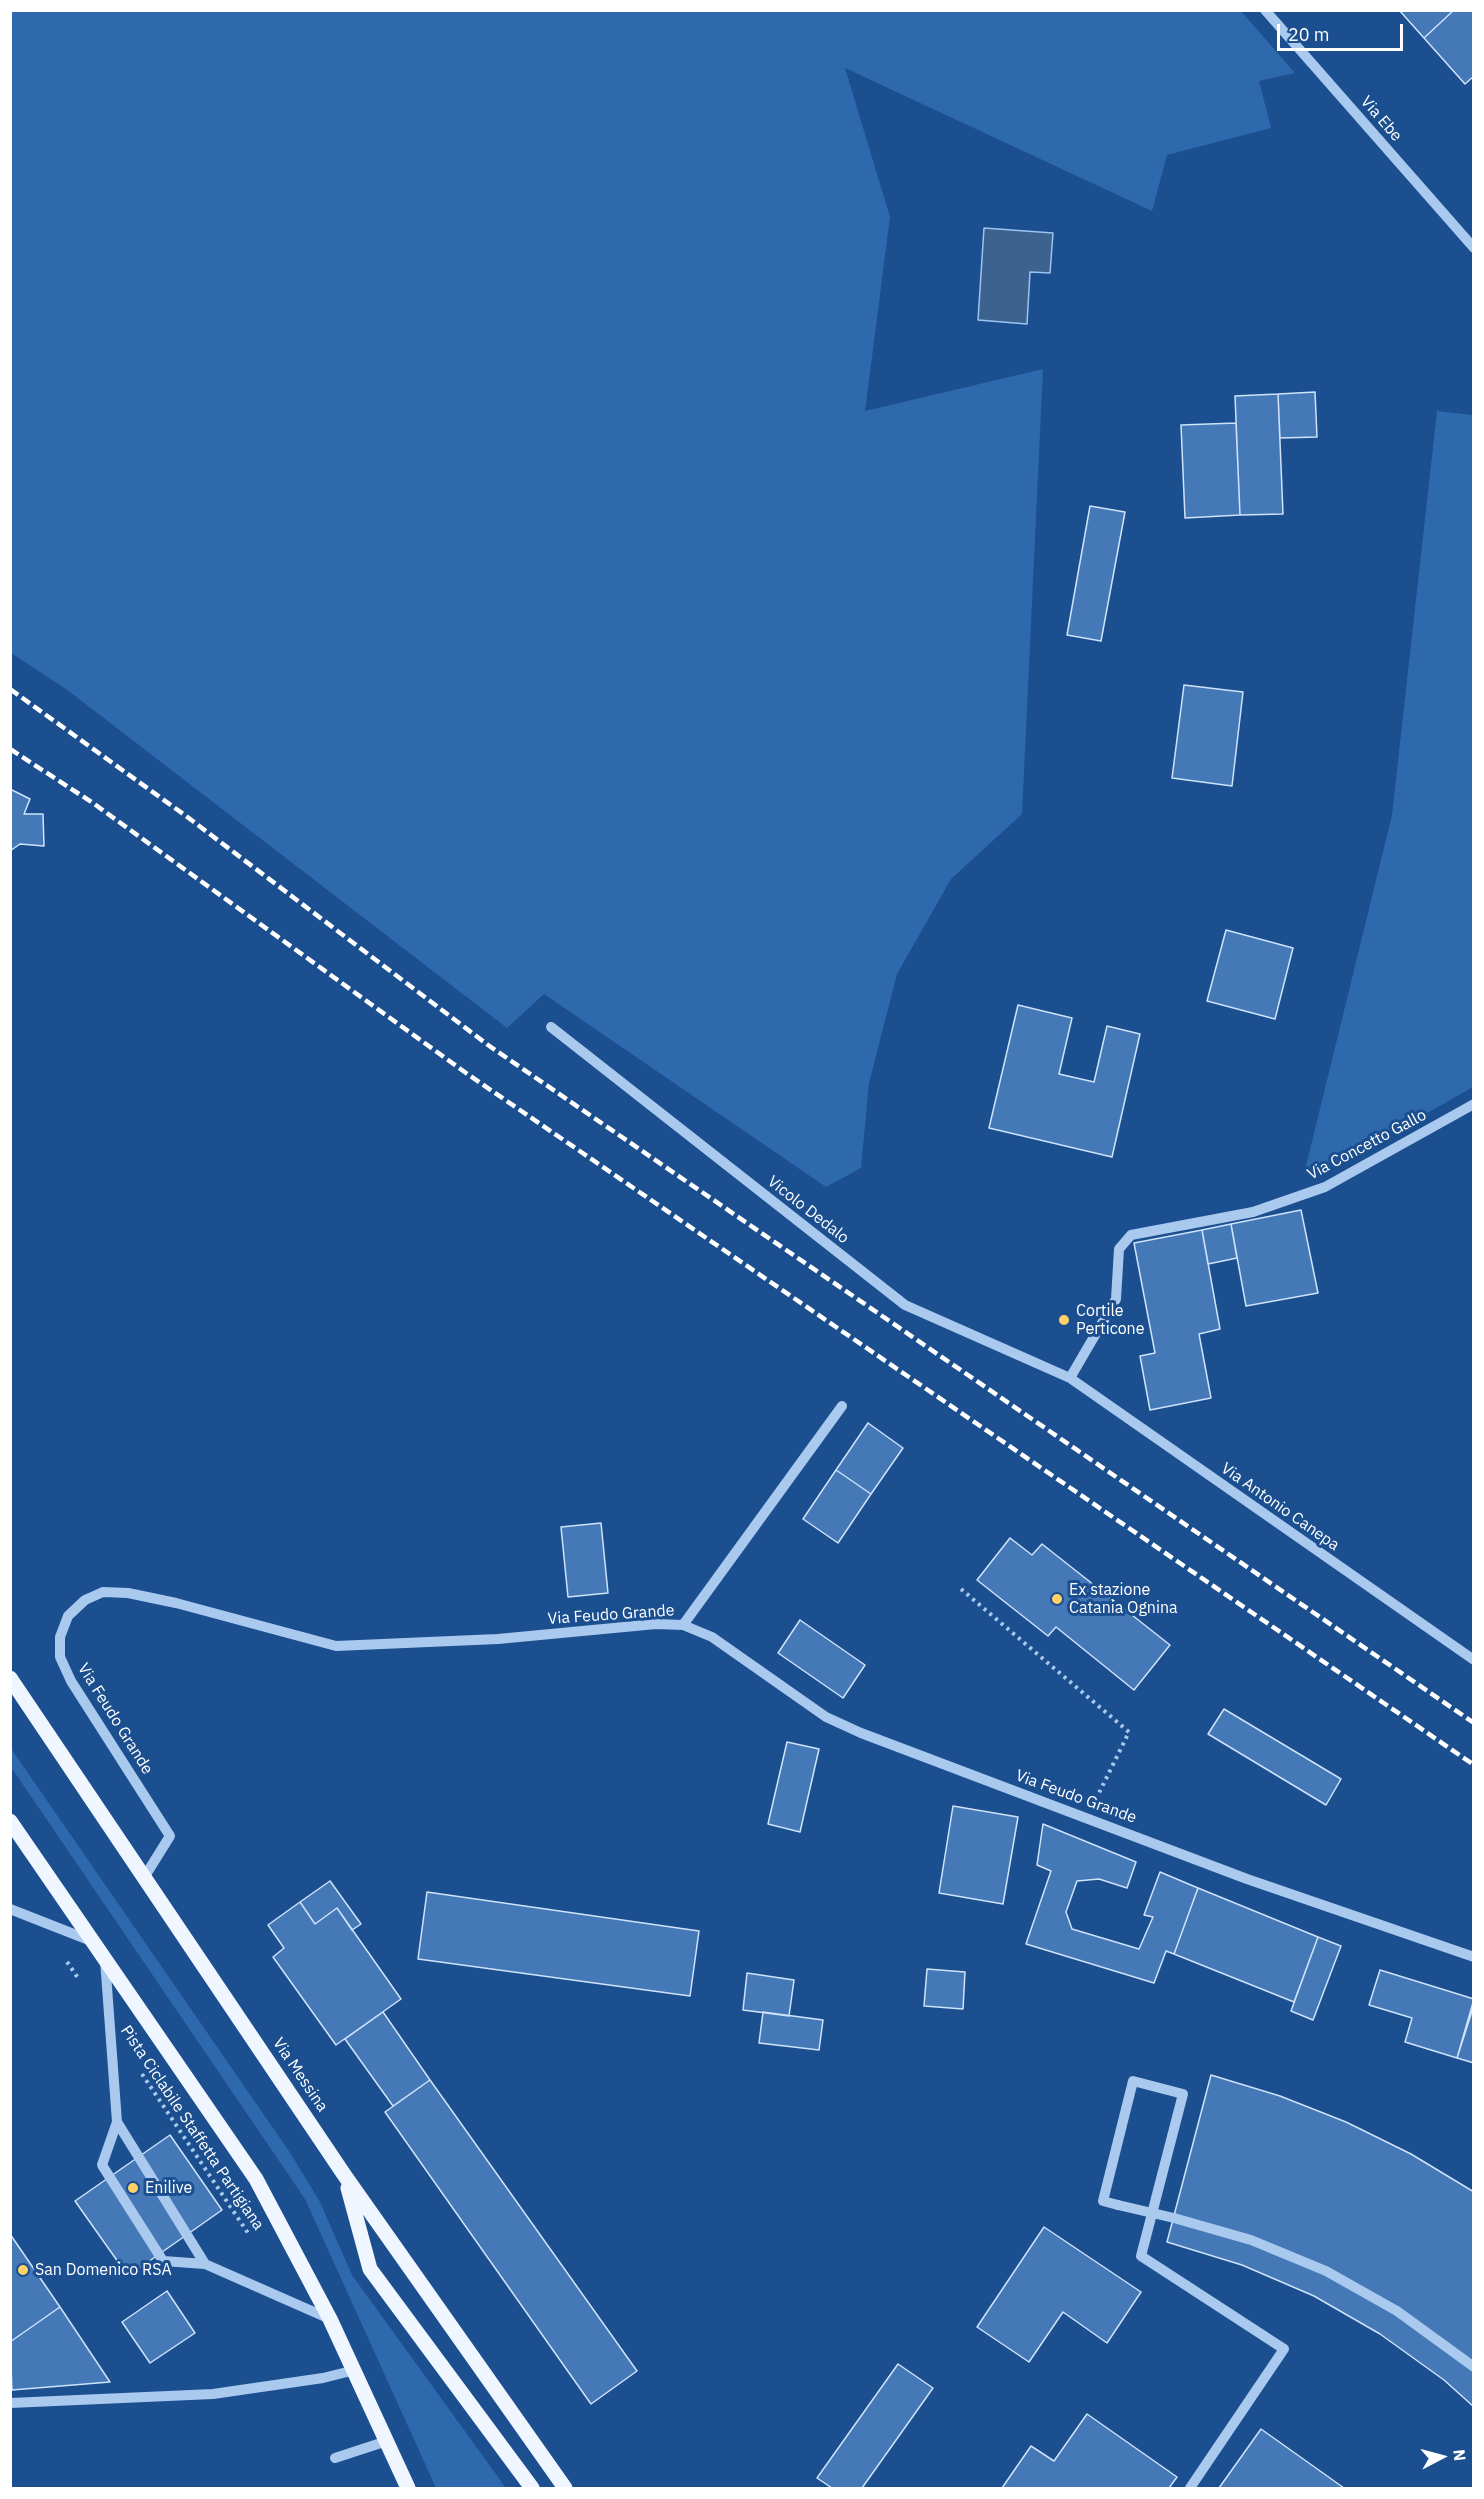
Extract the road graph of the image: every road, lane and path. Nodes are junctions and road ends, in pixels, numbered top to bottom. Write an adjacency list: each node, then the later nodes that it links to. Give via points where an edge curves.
1 (1265, 10): 2 (street, Via Ebe)
2 (1473, 248)
3 (551, 1028): 5 (street, Vicolo Dedalo, via 905,1305)
4 (1473, 1104): 5 (street, Via Concetto Gallo, via 1325,1187 1253,1212 1131,1235 1119,1249 1116,1299)
5 (1070, 1378): 9 (street, Via Antonio Canepa)
6 (842, 1406): 8 (street)
7 (961, 1589): 11 (path, via 1129,1732)
8 (683, 1625): 11 (street, Via Feudo Grande, via 712,1637 826,1717); 13 (street, Via Feudo Grande, via 336,1646 128,1593 103,1592 85,1600 68,1616 60,1637 60,1657 71,1681 170,1836)
9 (1473, 1660)
10 (10, 1678): 13 (main road, Via Messina)
11 (1088, 1817): 18 (street, Via Feudo Grande, via 1247,1879)
12 (10, 1821): 16 (main road)
13 (145, 1876): 22 (main road, Via Messina)
14 (10, 1908): 15 (street)
15 (39, 1920): 16 (street); 19 (path, Pista Ciclabile Staffetta Partigiana)
16 (95, 1943): 17 (main road)
17 (105, 1957): 19 (street); 25 (main road, via 256,2179)
18 (1473, 1957)
19 (109, 2024): 21 (street)
20 (141, 2072): 23 (path, Pista Ciclabile Staffetta Partigiana)
21 (117, 2122): 24 (street); 24 (street, via 102,2165 163,2261)
22 (345, 2176): 32 (main road, via 370,2269); 33 (main road, Via Messina)
23 (251, 2238)
24 (205, 2264): 25 (street)
25 (330, 2319): 27 (main road)
26 (1473, 2367): 34 (street, bridge, via 1397,2310 1326,2271 1251,2240 1174,2218 1118,2205 1103,2201 1133,2081 1183,2094 1141,2256 1284,2349)
27 (355, 2370): 28 (street, via 213,2394); 29 (main road)
28 (10, 2403)
29 (387, 2441): 30 (street); 31 (main road)
30 (335, 2458)
31 (408, 2488)
32 (532, 2488)
33 (565, 2488)
34 (1190, 2488)

